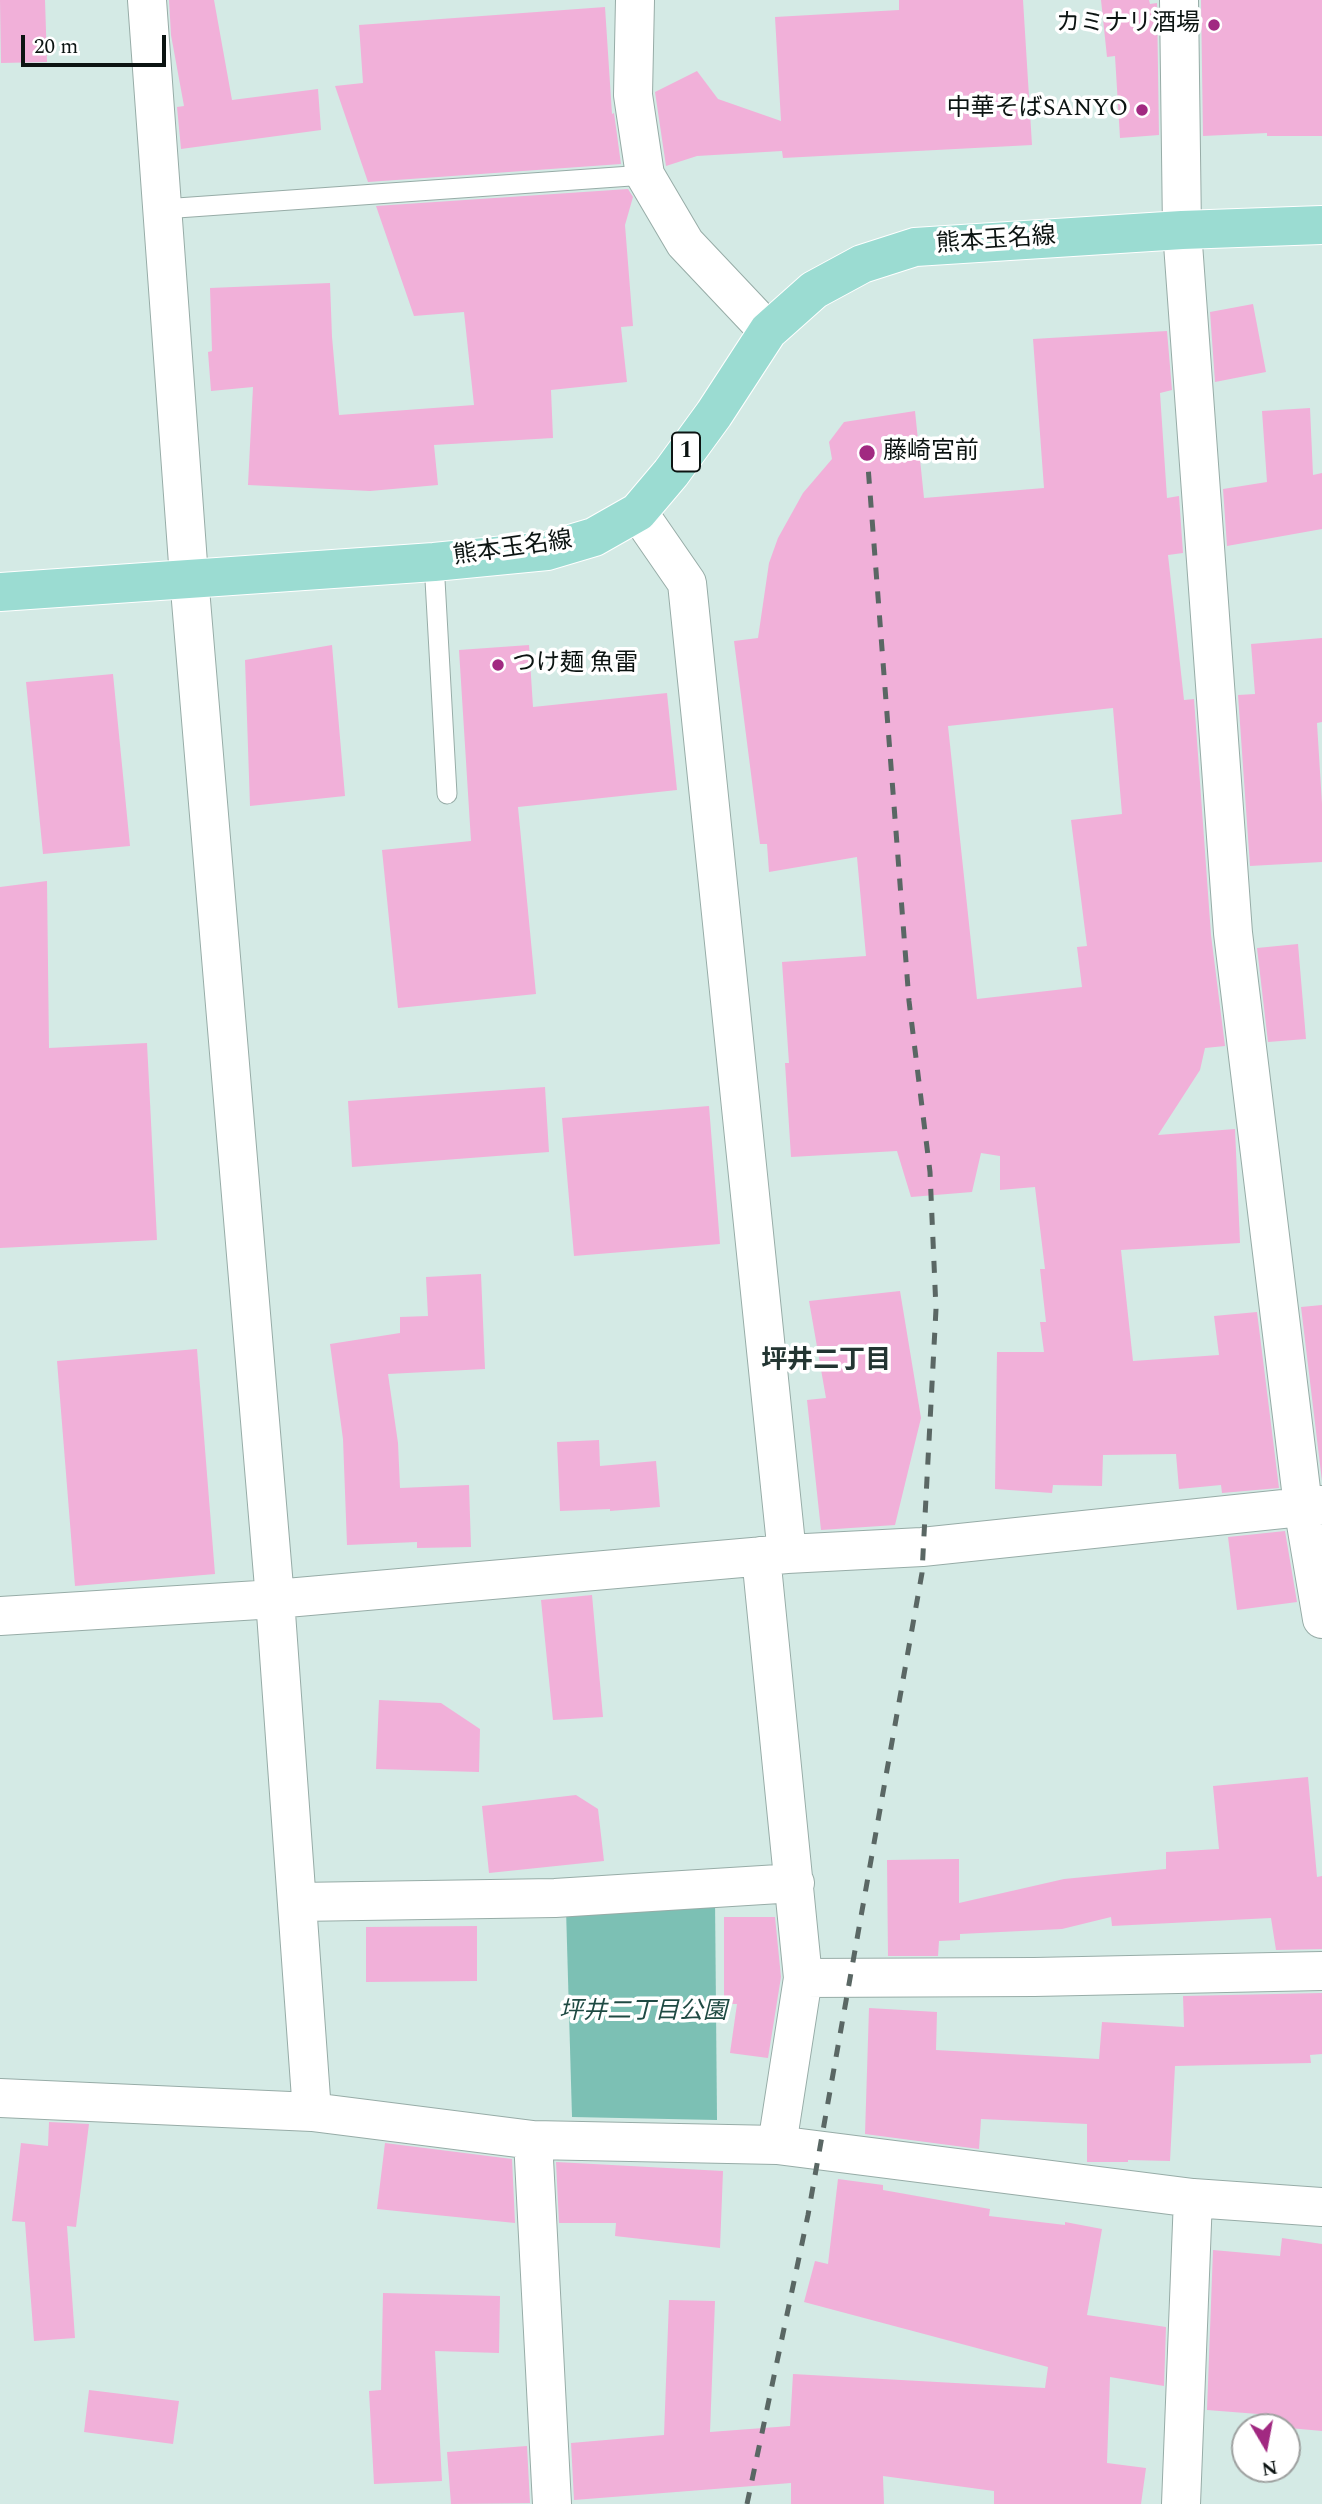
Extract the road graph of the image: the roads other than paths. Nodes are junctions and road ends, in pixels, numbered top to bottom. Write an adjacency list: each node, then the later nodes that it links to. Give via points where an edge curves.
1 (147, 0): 5 (street)
2 (635, 0): 4 (street, via 633,95)
3 (1179, 0): 7 (street)
4 (645, 175): 5 (lane); 8 (street, via 685,243)
5 (163, 209): 11 (street)
6 (1322, 225): 7 (main road, 熊本玉名線 / 1)
7 (1182, 230): 8 (main road, 熊本玉名線 / 1, via 915,247 862,264 814,290); 14 (street, via 1233,933)
8 (768, 331): 9 (main road, 熊本玉名線 / 1, via 671,473)
9 (638, 512): 10 (main road, 熊本玉名線 / 1, via 594,537 547,551); 15 (street, via 687,583)
10 (434, 562): 11 (main road, 熊本玉名線 / 1); 13 (lane)
11 (189, 577): 12 (main road, 熊本玉名線 / 1); 16 (street)
12 (0, 592)
13 (447, 794)
14 (1313, 1506): 15 (street, via 922,1547); 18 (street)
15 (774, 1555): 16 (street); 19 (street)
16 (275, 1599): 17 (street); 20 (street)
17 (0, 1616)
18 (1322, 1619)
19 (795, 1883): 20 (street, via 555,1898); 22 (street)
20 (297, 1902): 24 (street)
21 (1322, 1971): 22 (street)
22 (803, 1978): 26 (street)
23 (0, 2098): 24 (street)
24 (312, 2112): 25 (street)
25 (533, 2140): 26 (street); 29 (street)
26 (777, 2145): 27 (street)
27 (1193, 2198): 28 (street); 30 (street)
28 (1322, 2207)
29 (552, 2504)
30 (1181, 2504)

